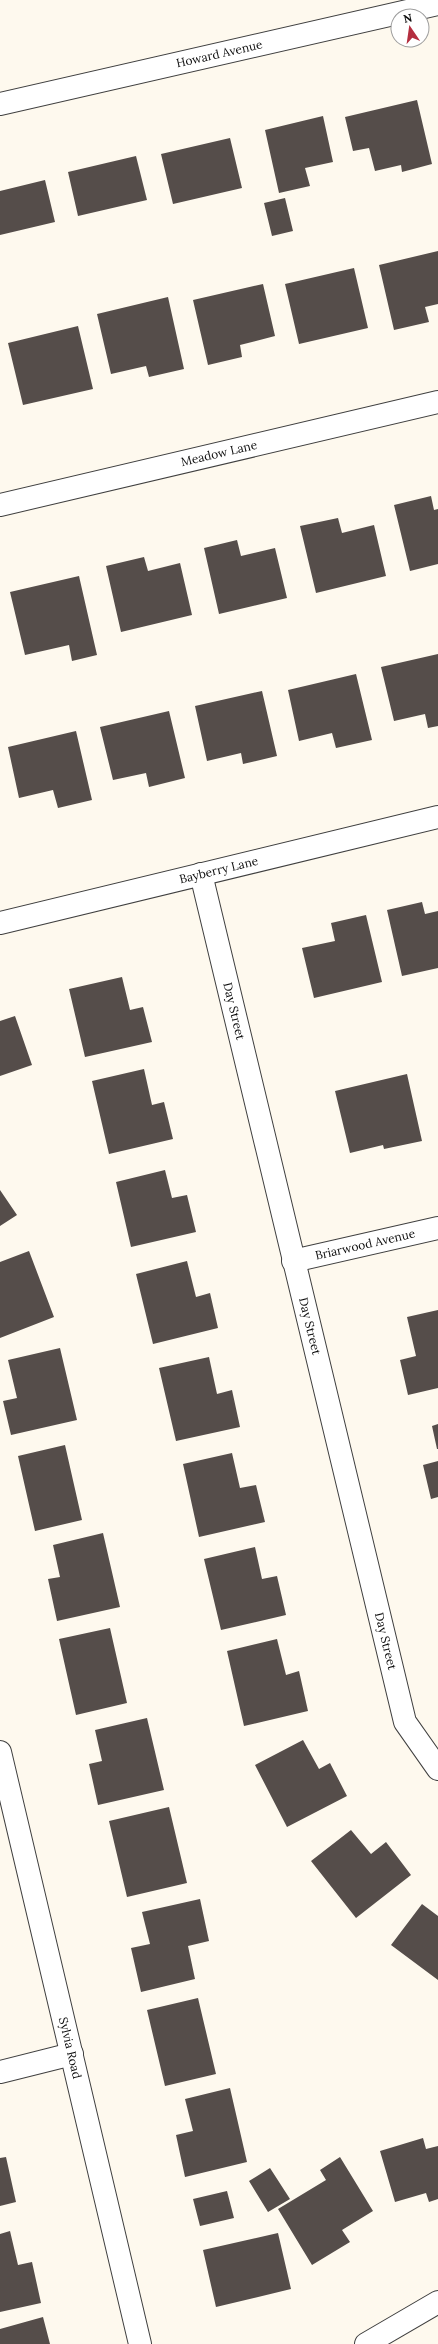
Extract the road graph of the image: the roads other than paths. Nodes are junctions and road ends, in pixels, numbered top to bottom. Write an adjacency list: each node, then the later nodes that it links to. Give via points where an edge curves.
1 (438, 4): 2 (street, Howard Avenue)
2 (0, 104)
3 (438, 402): 4 (street, Meadow Lane)
4 (0, 505)
5 (438, 818): 6 (street, Bayberry Lane)
6 (201, 874): 7 (street, Bayberry Lane); 9 (street, Day Street)
7 (0, 923)
8 (438, 1228): 9 (street, Briarwood Avenue)
9 (293, 1261): 11 (street, Day Street, via 404,1722)
10 (0, 1752): 12 (street, Sylvia Road)
11 (438, 1769)
12 (72, 2054): 13 (street); 15 (street, Sylvia Road)
13 (0, 2072)
14 (438, 2302): 16 (street)
15 (140, 2344)
16 (366, 2344)

